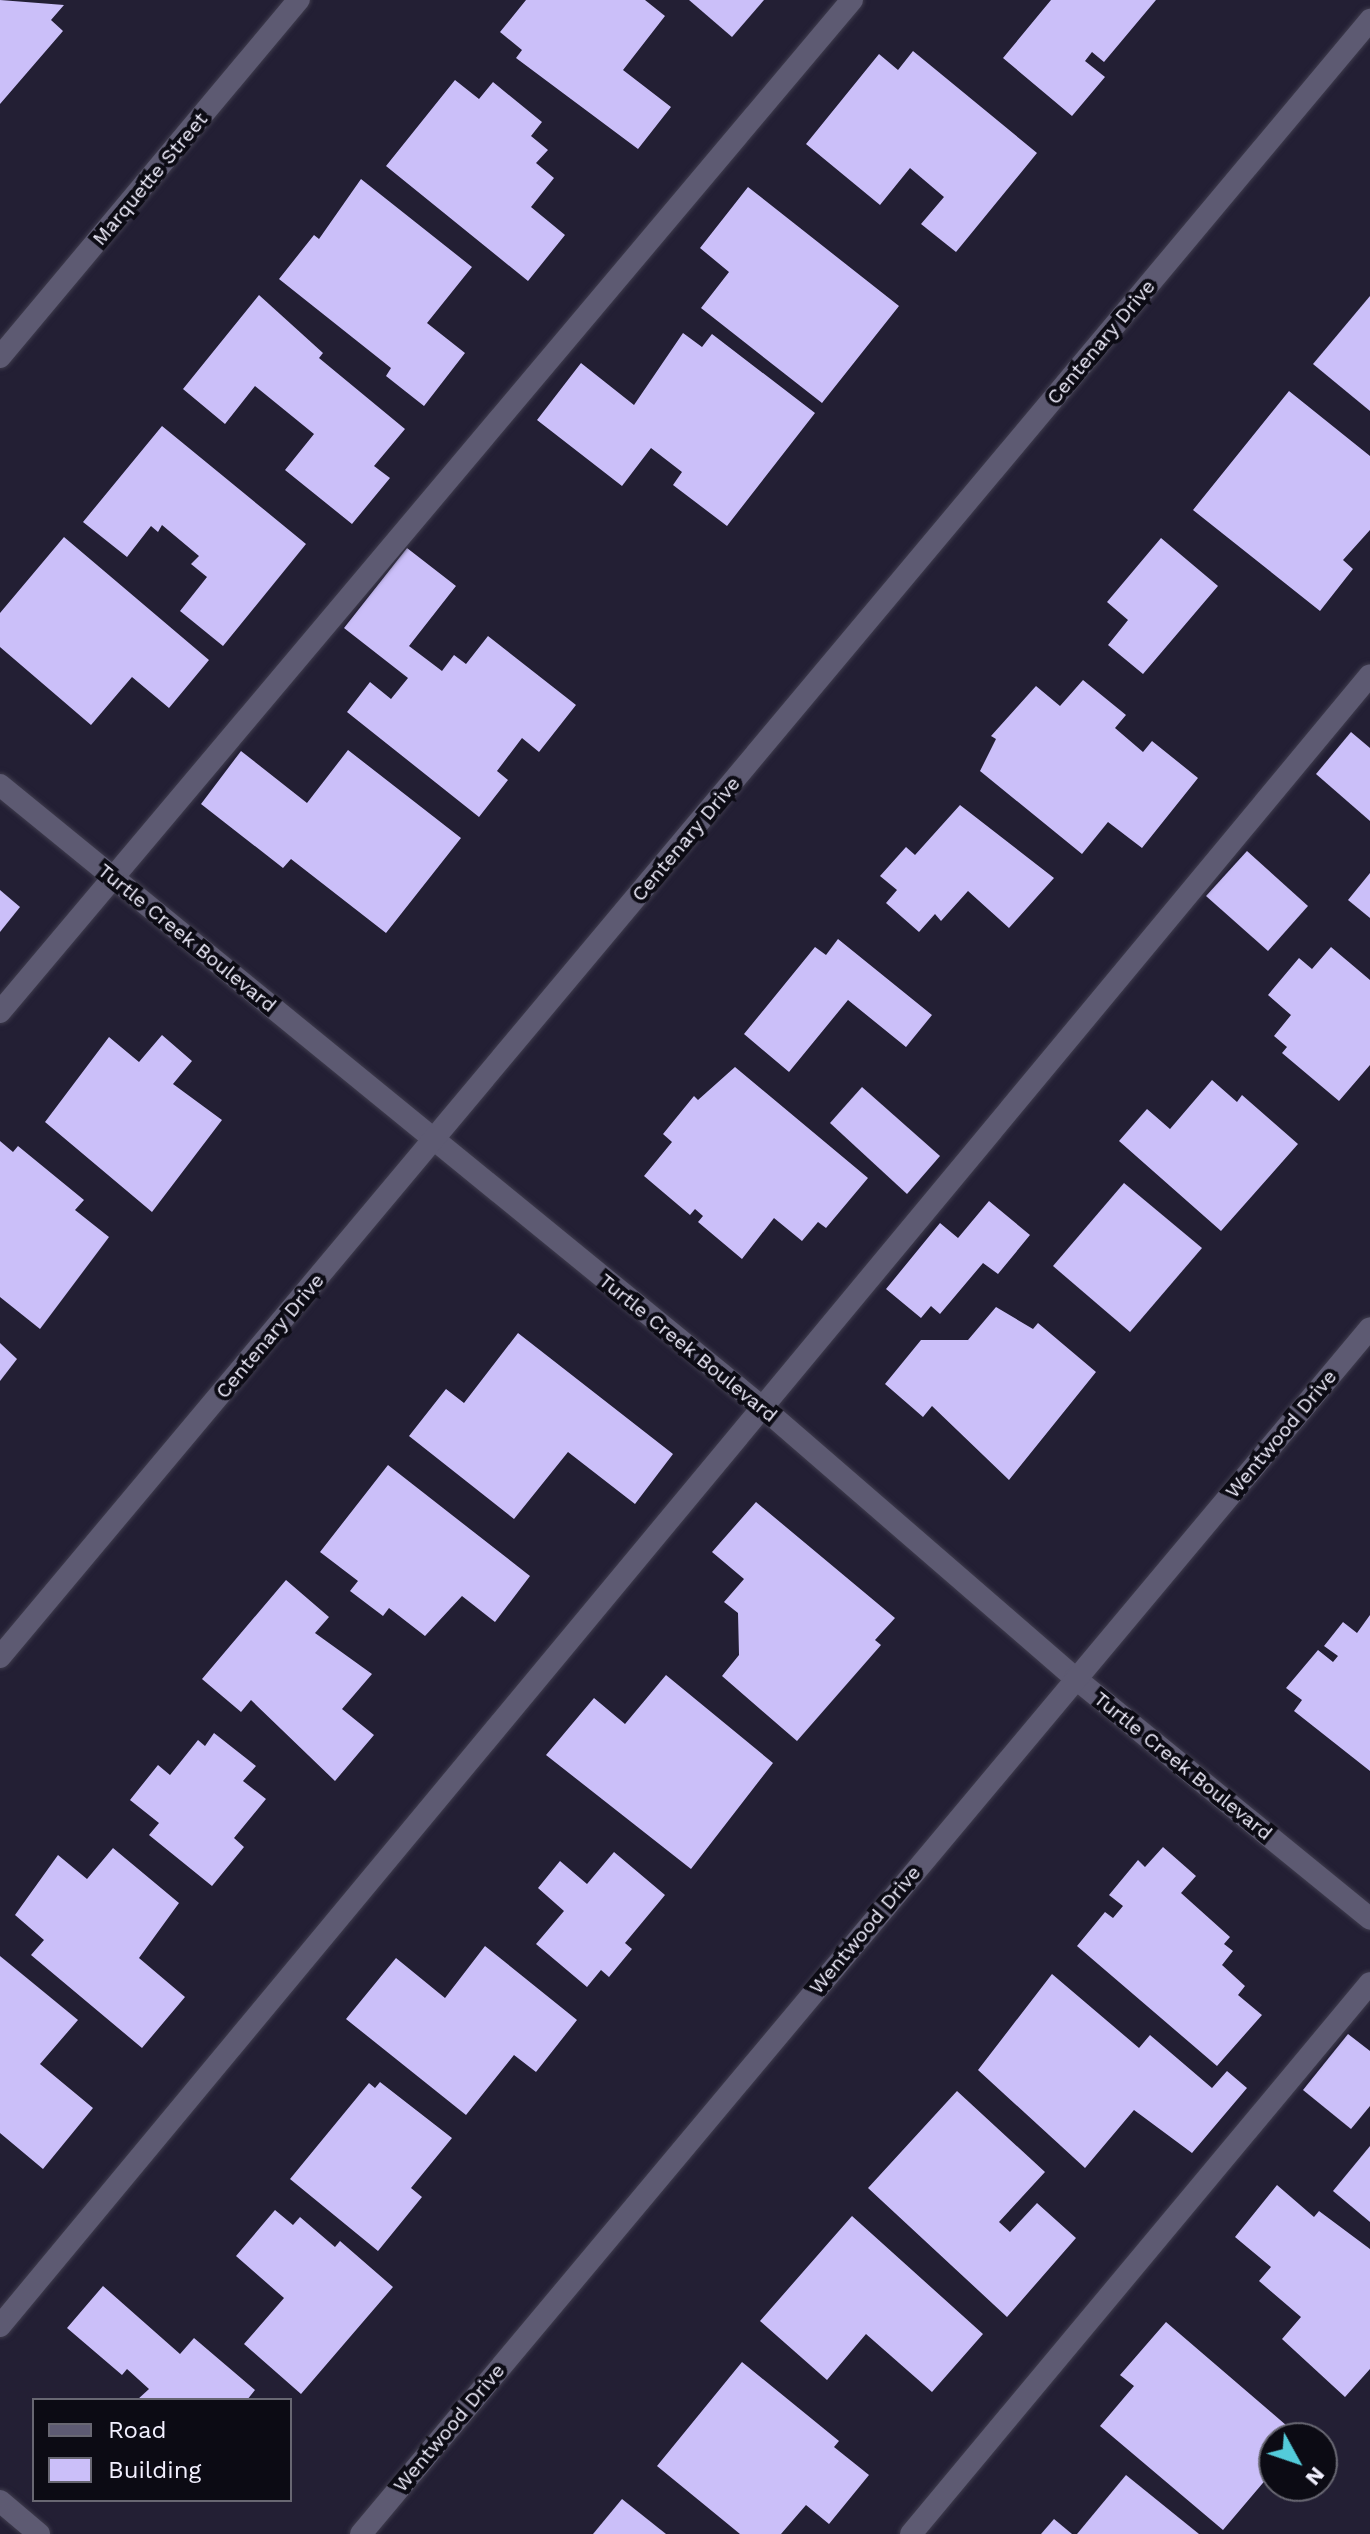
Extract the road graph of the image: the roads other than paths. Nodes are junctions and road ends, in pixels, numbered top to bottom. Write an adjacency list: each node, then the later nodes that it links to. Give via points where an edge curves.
1 (299, 0): 4 (street, Marquette Street)
2 (852, 0): 7 (street)
3 (1370, 20): 9 (street, Centenary Drive)
4 (0, 357)
5 (1370, 675): 11 (street)
6 (0, 785): 7 (street, Turtle Creek Boulevard)
7 (112, 876): 8 (street); 9 (street, Turtle Creek Boulevard)
8 (0, 1012)
9 (433, 1141): 11 (street, Turtle Creek Boulevard); 12 (street, Centenary Drive)
10 (1370, 1328): 13 (street, Wentwood Drive)
11 (761, 1406): 13 (street, Turtle Creek Boulevard); 16 (street)
12 (0, 1657)
13 (1075, 1678): 14 (street, Turtle Creek Boulevard); 19 (street, Wentwood Drive)
14 (1370, 1919)
15 (1370, 1983): 20 (street)
16 (0, 2326)
17 (0, 2501): 18 (street)
18 (39, 2534)
19 (361, 2534)
20 (911, 2534)

